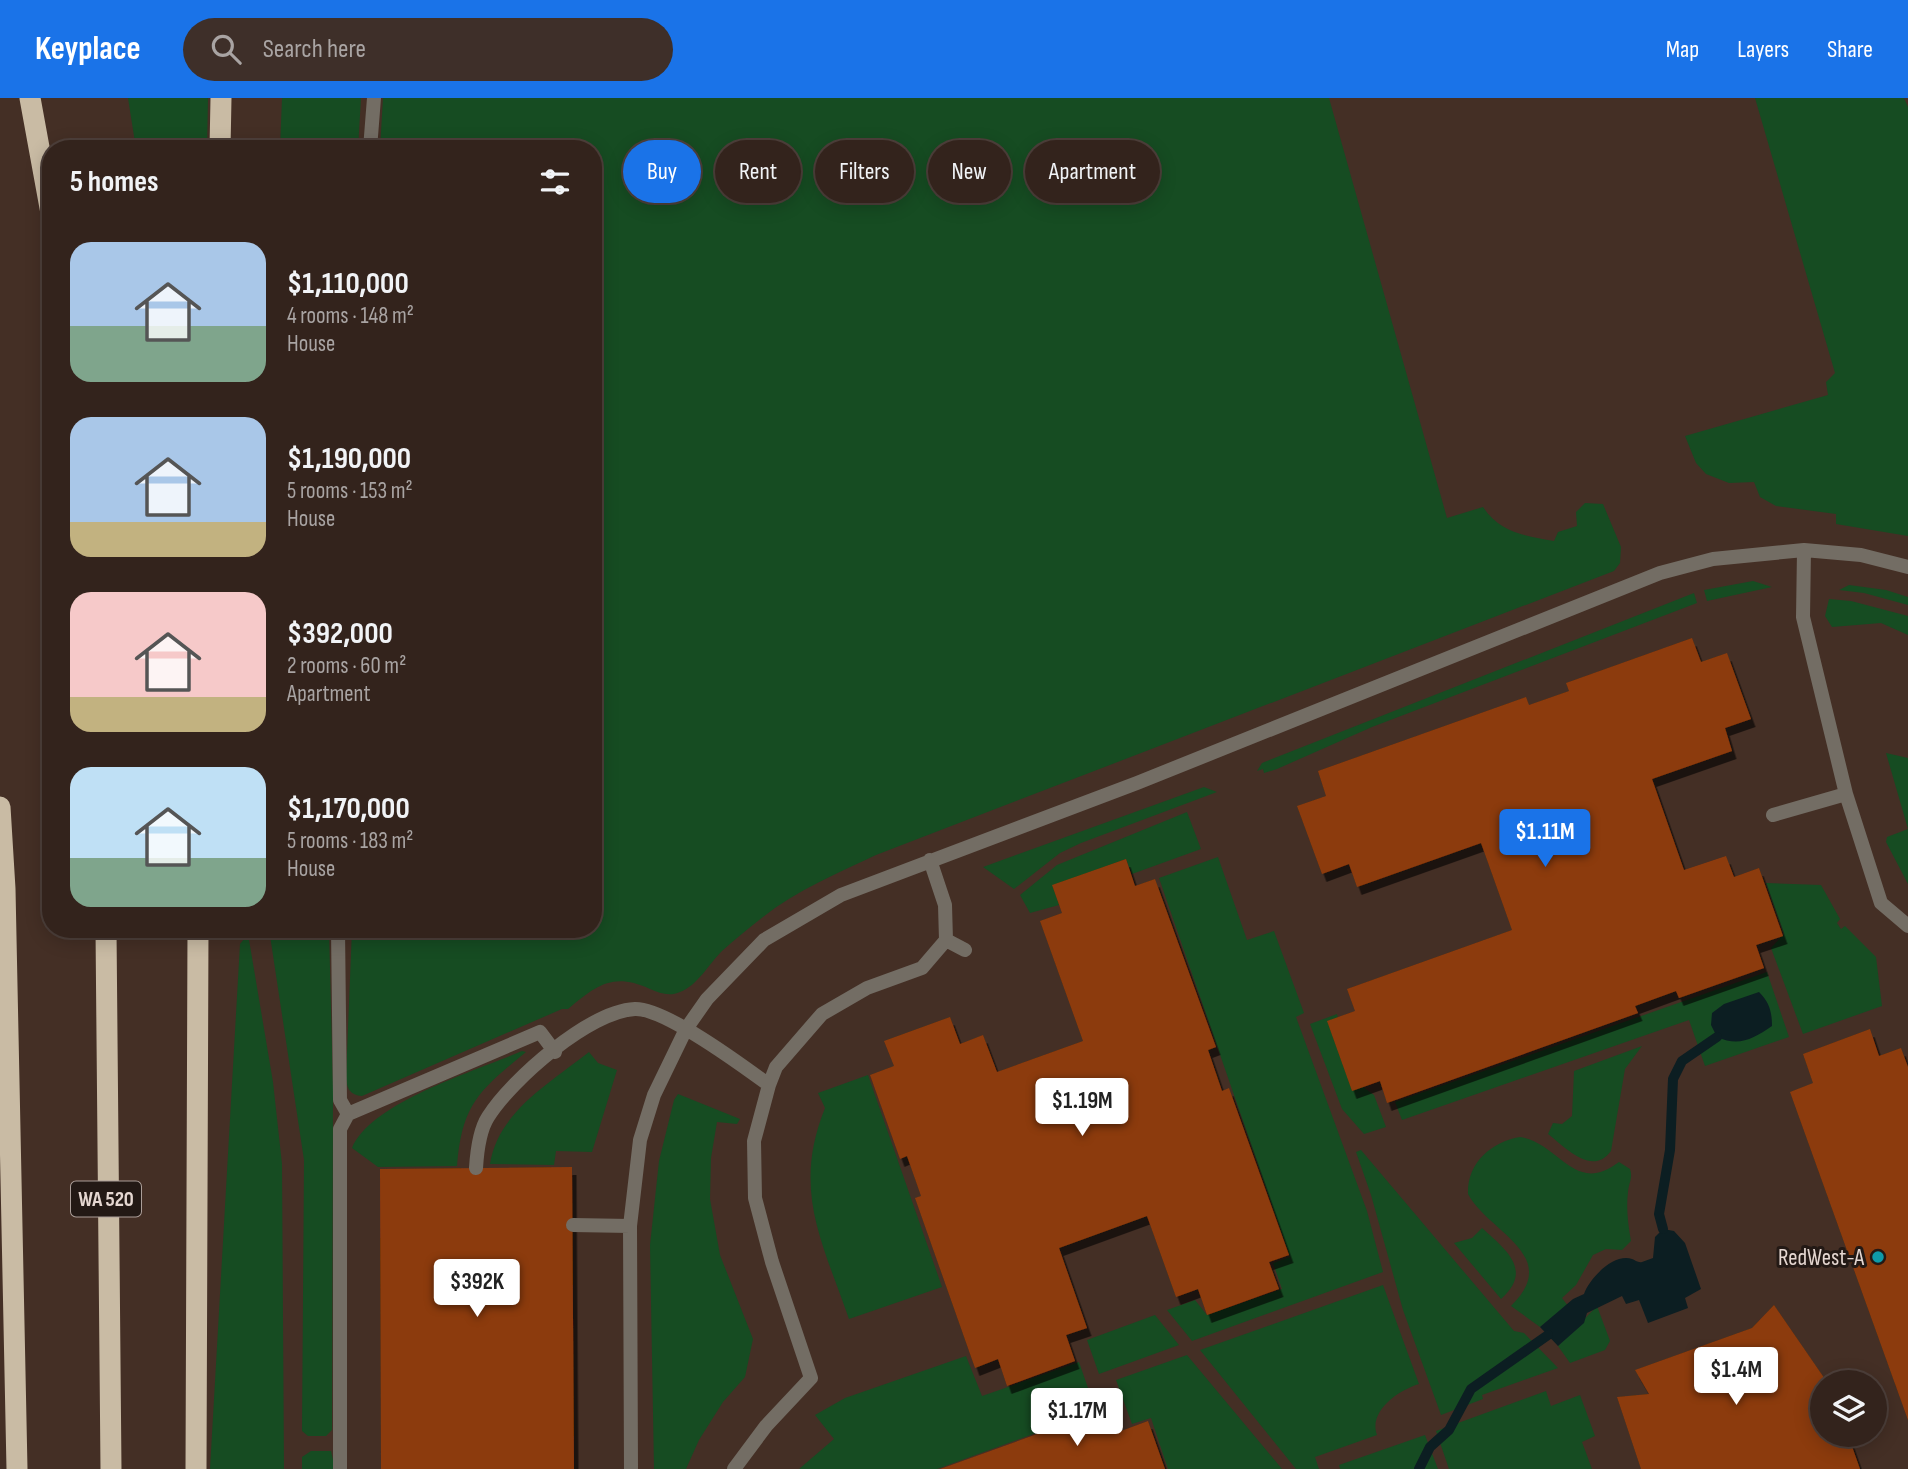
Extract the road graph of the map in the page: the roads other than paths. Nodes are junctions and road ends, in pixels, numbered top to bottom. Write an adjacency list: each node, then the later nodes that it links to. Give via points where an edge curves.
1 (30, 98): 6 (highway)
2 (221, 98): 4 (highway)
3 (374, 98): 5 (lane)
4 (220, 140)
5 (371, 140)
6 (42, 164)
7 (1804, 550): 8 (lane, via 1861,555); 9 (lane, via 1803,617); 12 (lane, via 1713,559 1660,573 1137,783)
8 (1908, 567)
9 (1846, 794): 11 (lane); 13 (lane, via 1881,903)
10 (0, 807): 26 (highway)
11 (1773, 814)
12 (930, 860): 17 (lane, via 945,905); 19 (lane, via 841,895 764,940 707,999)
13 (1908, 926)
14 (106, 938): 27 (highway, WA 520)
15 (198, 938): 28 (highway)
16 (338, 938): 22 (lane, via 340,1100)
17 (946, 940): 18 (lane); 21 (lane, via 922,968 867,988 822,1014 776,1067)
18 (965, 950)
19 (686, 1029): 20 (lane, via 638,1009 607,1015); 21 (lane); 25 (lane, via 654,1095 640,1140)
20 (555, 1052): 22 (lane, via 540,1032); 23 (lane, via 524,1076 487,1118)
21 (769, 1084): 31 (lane, via 754,1141 755,1198 811,1378)
22 (348, 1114): 29 (lane, via 340,1129)
23 (476, 1168)
24 (573, 1225): 25 (lane)
25 (630, 1226): 30 (lane)
26 (17, 1469)
27 (111, 1469)
28 (196, 1469)
29 (340, 1469)
30 (631, 1469)
31 (734, 1469)

